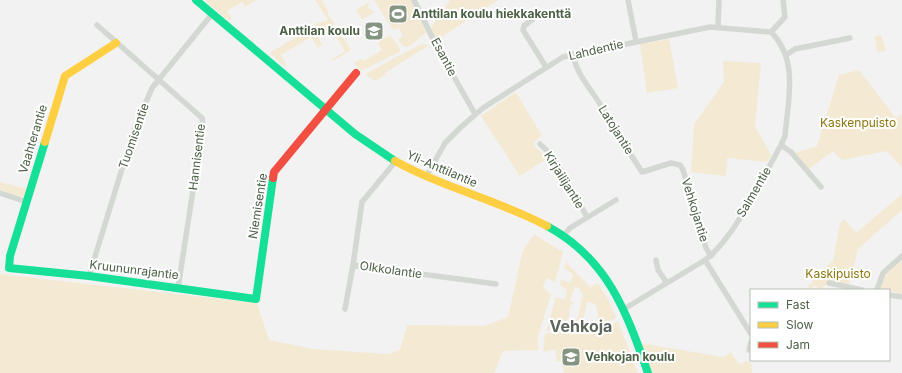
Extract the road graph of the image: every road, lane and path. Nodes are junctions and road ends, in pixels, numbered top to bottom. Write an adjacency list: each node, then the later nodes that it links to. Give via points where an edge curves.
1 (196, 0): 6 (street, Yli-Anttilantie)
2 (414, 0): 20 (street, Esantie)
3 (628, 0): 12 (street)
4 (719, 0): 9 (street)
5 (783, 0): 10 (street, via 785,18)
6 (212, 14): 18 (street, Tuomisentie); 19 (street, Yli-Anttilantie)
7 (535, 17): 16 (street, via 523,30)
8 (97, 25): 13 (street, Hannisentie)
9 (718, 27): 10 (street, Lahdentie); 12 (street, Lahdentie)
10 (768, 31): 15 (street, Salmentie)
11 (850, 38): 15 (street, via 795,49)
12 (636, 41): 14 (street, Lahdentie)
13 (116, 43): 18 (street, Hannisentie); 29 (street, Vaahterantie, via 65,76)
14 (573, 54): 16 (street, Lahdentie); 24 (street, Latojantie, via 580,75 642,172 671,163)
15 (786, 55): 22 (street, Salmentie, via 790,66 790,78 785,136)
16 (546, 67): 20 (street, Lahdentie)
17 (356, 73): 19 (street, Niemisentie)
18 (157, 79): 38 (street, Tuomisentie, via 134,130); 42 (street, Hannisentie, via 199,114 203,125)
19 (326, 108): 23 (street, Yli-Anttilantie); 47 (street, Niemisentie, via 274,172)
20 (475, 114): 25 (street, Lahdentie, via 445,143)
21 (540, 144): 30 (street, Kirjailijantie, via 556,164)
22 (781, 145): 26 (street); 32 (street, Salmentie, via 749,203)
23 (395, 162): 25 (street, Yli-Anttilantie); 36 (street, Olkkolantie, via 362,202)
24 (680, 165): 32 (street, Vehkojantie, via 706,248)
25 (426, 177): 31 (street, Yli-Anttilantie, via 532,218)
26 (821, 187)
27 (0, 193): 29 (street)
28 (616, 200): 30 (street)
29 (27, 202): 37 (street, Vaahterantie)
30 (587, 217): 31 (street)
31 (564, 235): 49 (street, Yli-Anttilantie, via 599,267)
32 (711, 256): 35 (street, Salmentie)
33 (902, 256): 44 (street, via 883,273)
34 (656, 260): 39 (street, via 658,270)
35 (705, 260): 39 (street, Salmentie); 50 (street, Vehkojantie)
36 (353, 265): 41 (street, Olkkolantie); 48 (street)
37 (8, 268): 38 (street, Kruununrajantie)
38 (89, 276): 42 (street, Kruununrajantie)
39 (667, 283): 49 (street, Salmentie)
40 (829, 283): 43 (street)
41 (496, 284)
42 (178, 288): 47 (street, Kruununrajantie)
43 (857, 289)
44 (878, 289)
45 (890, 295): 46 (street)
46 (902, 297)
47 (256, 299)
48 (345, 309)
49 (624, 309): 53 (street, Yli-Anttilantie)
50 (750, 332)
51 (750, 346): 52 (street)
52 (749, 350)
53 (648, 373)

